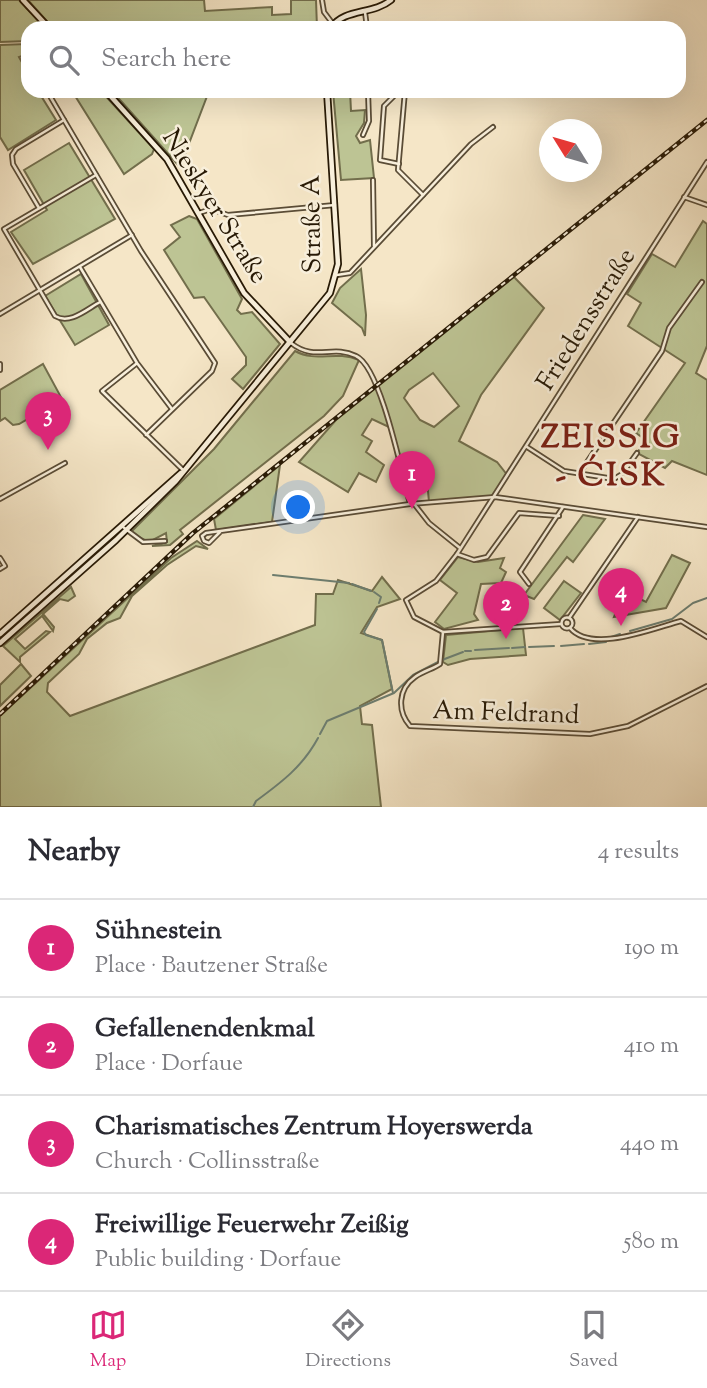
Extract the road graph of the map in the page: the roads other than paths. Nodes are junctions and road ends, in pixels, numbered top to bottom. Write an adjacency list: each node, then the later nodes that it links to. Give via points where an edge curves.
1 (23, 0): 5 (main road)
2 (322, 0): 6 (street)
3 (391, 0): 4 (main road)
4 (365, 12): 7 (main road); 8 (street)
5 (42, 21)
6 (329, 21)
7 (339, 21)
8 (366, 21)
9 (51, 98): 15 (street)
10 (112, 98): 27 (main road, Nieskyer Straße, via 167,159)
11 (327, 98): 24 (main road, Straße A)
12 (368, 98): 17 (street, via 369,121)
13 (392, 98): 19 (street, via 384,106 380,160)
14 (404, 98): 19 (street)
15 (64, 120): 20 (street); 26 (street, via 12,155)
16 (493, 127): 22 (street)
17 (363, 135)
18 (707, 162): 23 (street, Friedensstraße)
19 (398, 164): 22 (street, via 400,173)
20 (96, 176): 26 (street); 28 (street)
21 (373, 180): 29 (street)
22 (423, 195): 29 (street)
23 (684, 197): 25 (street); 42 (street, Friedensstraße)
24 (335, 205): 27 (street, via 228,215 212,209); 31 (main road, Straße A)
25 (707, 205)
26 (39, 208): 33 (street, via 5,229)
27 (199, 213): 36 (main road, Nieskyer Straße, via 244,293)
28 (132, 235): 30 (street); 40 (street, via 215,363)
29 (374, 246): 31 (street, via 350,273)
30 (80, 267): 33 (street); 34 (street)
31 (337, 275): 36 (main road, Straße A, via 330,293)
32 (702, 282): 46 (street, via 669,328 662,351)
33 (40, 291): 34 (street, via 61,320); 35 (street)
34 (100, 302): 37 (street)
35 (0, 314)
36 (290, 342): 45 (main road, Straße A); 50 (street, via 309,353 355,354 368,365 376,379)
37 (137, 363): 40 (street); 41 (street, via 102,391)
38 (0, 364): 39 (street)
39 (0, 370)
40 (172, 410): 41 (street)
41 (146, 435): 45 (street)
42 (527, 447): 46 (street, via 559,469); 48 (street, Friedensstraße)
43 (637, 453): 46 (street, via 618,479)
44 (65, 463): 49 (street)
45 (183, 472): 56 (main road, Straße A)
46 (579, 474)
47 (0, 491): 49 (street)
48 (495, 497): 51 (street); 52 (street); 59 (street, Friedensstraße)
49 (2, 498)
50 (410, 504): 51 (street); 57 (street)
51 (415, 504): 59 (street, via 429,523)
52 (564, 506): 53 (street); 54 (street)
53 (559, 516): 60 (street, via 519,513 487,557 474,560); 63 (street, via 520,572)
54 (639, 517): 55 (street); 64 (street)
55 (707, 527)
56 (124, 529): 58 (street, via 143,542); 68 (main road); 70 (main road)
57 (220, 532): 57 (street, via 206,533 202,539 209,543)
58 (165, 541)
59 (460, 548): 60 (street, Friedensstraße)
60 (457, 554): 67 (street, Friedensstraße, via 436,581 406,600 411,614)
61 (0, 558): 62 (street, via 5,566)
62 (0, 569)
63 (529, 584)
64 (569, 618): 65 (street); 66 (street)
65 (561, 624): 66 (street); 67 (street)
66 (570, 628): 69 (street, via 584,638 610,640 681,621)
67 (443, 632): 71 (street, Am Feldrand, via 440,664 414,677 401,700 402,714 410,726 590,734 628,726)
68 (0, 634)
69 (707, 637)
70 (0, 643)
71 (707, 686)

